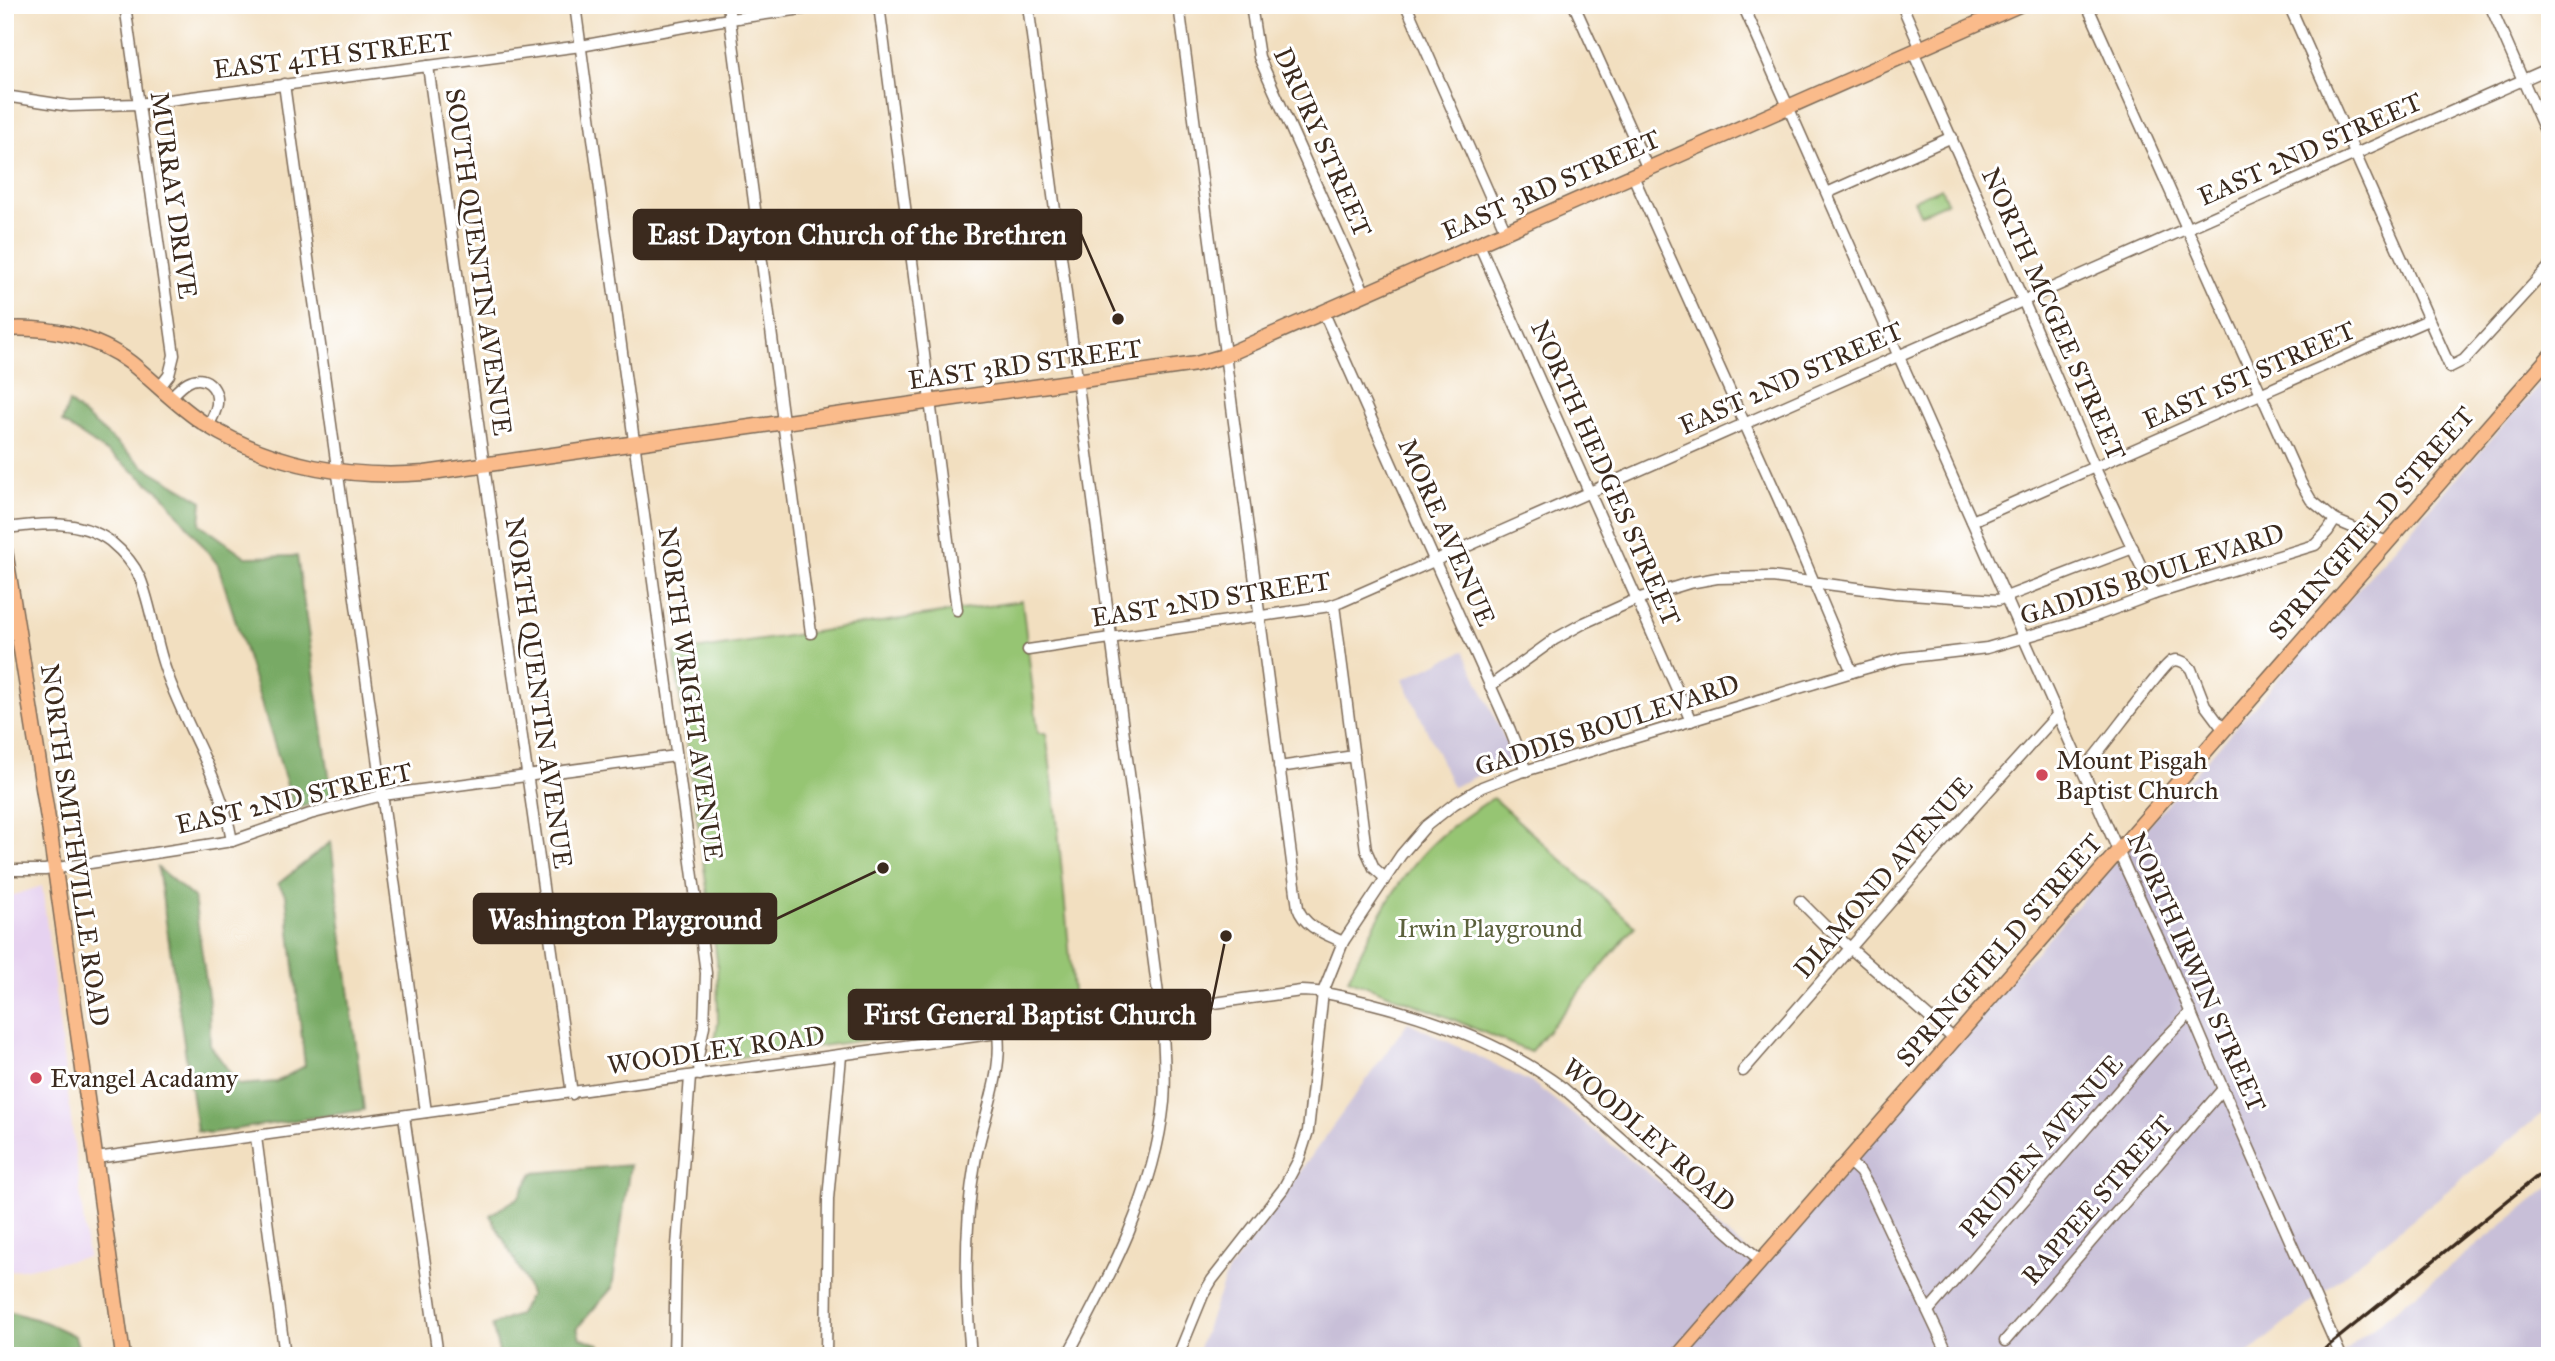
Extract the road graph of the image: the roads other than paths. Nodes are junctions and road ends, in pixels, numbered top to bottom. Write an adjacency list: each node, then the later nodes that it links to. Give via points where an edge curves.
1 (125, 5): 25 (street, MURRAY DRIVE)
2 (575, 5): 18 (street, NORTH WRIGHT AVENUE)
3 (728, 5): 17 (street)
4 (831, 5): 17 (street, EAST 4TH STREET)
5 (879, 5): 48 (street)
6 (1028, 5): 45 (street)
7 (1179, 5): 42 (street)
8 (1251, 5): 37 (street, DRURY STREET, via 1259,57)
9 (1406, 5): 34 (street)
10 (1574, 5): 30 (street)
11 (1743, 5): 26 (street, NORTH IRWIN STREET)
12 (1902, 5): 19 (street, NORTH MCGEE STREET)
13 (2019, 5): 19 (main road, EAST 3RD STREET)
14 (2087, 5): 33 (street)
15 (2289, 5): 29 (street)
16 (2490, 5): 22 (street)
17 (730, 19): 18 (street, EAST 4TH STREET); 49 (street)
18 (581, 46): 20 (street, EAST 4TH STREET); 52 (street, NORTH WRIGHT AVENUE)
19 (1917, 50): 26 (main road, EAST 3RD STREET); 27 (street, NORTH MCGEE STREET)
20 (428, 66): 23 (street, EAST 4TH STREET); 53 (street, SOUTH QUENTIN AVENUE)
21 (2550, 68): 22 (street, EAST 2ND STREET)
22 (2522, 80): 28 (street); 29 (street, EAST 2ND STREET)
23 (284, 84): 25 (street, EAST 4TH STREET); 55 (street)
24 (5, 96): 25 (street, EAST 4TH STREET, via 70,106)
25 (138, 104): 46 (street, MURRAY DRIVE, via 174,355)
26 (1789, 107): 30 (main road, EAST 3RD STREET); 32 (street, NORTH IRWIN STREET)
27 (1952, 138): 32 (street); 38 (street, NORTH MCGEE STREET)
28 (2550, 142)
29 (2355, 154): 33 (street, EAST 2ND STREET); 40 (street)
30 (1648, 169): 31 (main road, EAST 3RD STREET)
31 (1633, 176): 34 (main road, EAST 3RD STREET); 50 (street)
32 (1827, 192): 43 (street, NORTH IRWIN STREET)
33 (2187, 228): 38 (street, EAST 2ND STREET); 47 (street)
34 (1506, 232): 35 (main road, EAST 3RD STREET)
35 (1479, 244): 37 (main road, EAST 3RD STREET); 56 (street, NORTH HEDGES STREET)
36 (2550, 266): 40 (street, via 2464,360 2450,367)
37 (1365, 294): 39 (main road, EAST 3RD STREET)
38 (2024, 300): 43 (street, EAST 2ND STREET); 54 (street, NORTH MCGEE STREET)
39 (1324, 313): 42 (main road, EAST 3RD STREET); 63 (street, MORE AVENUE)
40 (2428, 320): 47 (street, EAST 1ST STREET)
41 (5, 330): 46 (main road, EAST 3RD STREET, via 50,330 93,341 130,363)
42 (1224, 356): 45 (main road, EAST 3RD STREET, via 1196,365); 70 (street)
43 (1899, 356): 50 (street, EAST 2ND STREET); 58 (street, NORTH IRWIN STREET)
44 (2550, 356): 60 (main road, SPRINGFIELD STREET)
45 (1078, 381): 48 (main road, EAST 3RD STREET); 72 (street)
46 (165, 393): 51 (main road, EAST 3RD STREET); 51 (street, via 195,379 208,382 217,402)
47 (2260, 394): 54 (street, EAST 1ST STREET); 57 (street, via 2301,483 2321,510)
48 (930, 402): 49 (main road, EAST 3RD STREET); 69 (street)
49 (782, 423): 52 (main road, EAST 3RD STREET); 71 (street)
50 (1744, 424): 56 (street, EAST 2ND STREET); 64 (street)
51 (208, 426): 55 (main road, EAST 3RD STREET, via 254,450)
52 (634, 444): 53 (main road, EAST 3RD STREET); 80 (street, NORTH WRIGHT AVENUE)
53 (484, 465): 55 (main road, EAST 3RD STREET, via 392,476); 85 (street, NORTH QUENTIN AVENUE)
54 (2095, 468): 58 (street, EAST 1ST STREET); 61 (street, NORTH MCGEE STREET)
55 (338, 472): 86 (street)
56 (1590, 492): 63 (street, EAST 2ND STREET); 67 (street, NORTH HEDGES STREET)
57 (2335, 520): 60 (street); 65 (street, GADDIS BOULEVARD, via 2315,545)
58 (1972, 521): 66 (street, NORTH IRWIN STREET)
59 (6, 528): 87 (street, via 55,523 87,529 111,542 131,564 143,586 166,672 222,796)
60 (2387, 542): 79 (main road, SPRINGFIELD STREET)
61 (2133, 548): 65 (street, NORTH MCGEE STREET); 66 (street, GADDIS BOULEVARD)
62 (5, 550): 89 (main road, NORTH SMITHVILLE ROAD)
63 (1435, 560): 68 (street, EAST 2ND STREET); 76 (street, MORE AVENUE)
64 (1814, 582): 66 (street, GADDIS BOULEVARD, via 1938,596); 67 (street, GADDIS BOULEVARD, via 1772,576 1717,578); 75 (street)
65 (2154, 594): 73 (street, GADDIS BOULEVARD)
66 (2006, 597): 73 (street, NORTH IRWIN STREET)
67 (1637, 599): 76 (street, GADDIS BOULEVARD, via 1561,636); 78 (street, NORTH HEDGES STREET)
68 (1334, 605): 70 (street, EAST 2ND STREET); 81 (street)
69 (957, 610)
70 (1260, 617): 72 (street, EAST 2ND STREET); 82 (street)
71 (811, 634)
72 (1112, 638): 74 (street, EAST 2ND STREET); 96 (street)
73 (2024, 639): 75 (street, GADDIS BOULEVARD, via 1965,652 1902,658); 77 (street, NORTH IRWIN STREET)
74 (1028, 650)
75 (1852, 672): 78 (street, GADDIS BOULEVARD)
76 (1490, 685): 84 (street, MORE AVENUE)
77 (2058, 714): 83 (street, NORTH IRWIN STREET); 94 (street, DIAMOND AVENUE)
78 (1691, 720): 84 (street, GADDIS BOULEVARD)
79 (2224, 729): 83 (street, via 2205,705 2191,668 2175,660 2162,669); 88 (main road, SPRINGFIELD STREET)
80 (676, 756): 85 (street, EAST 2ND STREET); 102 (street, NORTH WRIGHT AVENUE, via 706,973 704,1026)
81 (1354, 756): 82 (street); 91 (street, via 1366,850)
82 (1279, 767): 93 (street, via 1297,908 1318,930)
83 (2083, 770): 88 (street, NORTH IRWIN STREET)
84 (1526, 771): 91 (street, GADDIS BOULEVARD, via 1482,787 1442,812)
85 (528, 776): 86 (street, EAST 2ND STREET); 104 (street, NORTH QUENTIN AVENUE)
86 (383, 795): 87 (street, EAST 2ND STREET); 105 (street)
87 (232, 841): 89 (street, EAST 2ND STREET)
88 (2119, 850): 97 (street, NORTH IRWIN STREET); 99 (main road, SPRINGFIELD STREET)
89 (55, 868): 90 (street, EAST 2ND STREET); 108 (main road, NORTH SMITHVILLE ROAD)
90 (5, 870)
91 (1384, 877): 93 (street, GADDIS BOULEVARD)
92 (1800, 901): 94 (street)
93 (1343, 942): 95 (street, GADDIS BOULEVARD)
94 (1851, 948): 99 (street); 101 (street, DIAMOND AVENUE)
95 (1323, 992): 96 (street, WOODLEY ROAD, via 1301,991); 110 (street, WOODLEY ROAD, via 1409,1013 1534,1067); 120 (street, GADDIS BOULEVARD, via 1308,1131 1299,1159 1283,1189 1212,1280)
96 (1160, 1011): 98 (street, WOODLEY ROAD); 119 (street, via 1166,1082 1154,1157 1118,1254)
97 (2191, 1013): 103 (street, NORTH IRWIN STREET); 111 (street, PRUDEN AVENUE)
98 (998, 1034): 100 (street, WOODLEY ROAD); 118 (street, via 998,1063 982,1125 969,1216 966,1303)
99 (1954, 1039): 109 (main road, SPRINGFIELD STREET)
100 (841, 1056): 102 (street, WOODLEY ROAD); 117 (street, via 828,1199)
101 (1743, 1071)
102 (695, 1076): 104 (street, WOODLEY ROAD); 116 (street, NORTH WRIGHT AVENUE, via 676,1259)
103 (2223, 1089): 112 (street, RAPPEE STREET); 123 (street, NORTH IRWIN STREET)
104 (572, 1094): 105 (street, WOODLEY ROAD)
105 (426, 1112): 106 (street, WOODLEY ROAD)
106 (404, 1116): 107 (street, WOODLEY ROAD); 115 (street)
107 (256, 1137): 108 (street, WOODLEY ROAD); 114 (street)
108 (96, 1158): 113 (main road, NORTH SMITHVILLE ROAD)
109 (1848, 1161): 110 (main road, SPRINGFIELD STREET); 111 (street, via 1869,1187)
110 (1760, 1261): 121 (main road, SPRINGFIELD STREET)
111 (1928, 1311): 122 (street)
112 (2005, 1341)
113 (123, 1356)
114 (285, 1356)
115 (438, 1356)
116 (674, 1356)
117 (826, 1356)
118 (971, 1356)
119 (1067, 1356)
120 (1178, 1356)
121 (1678, 1356)
122 (1949, 1356)
123 (2342, 1356)

